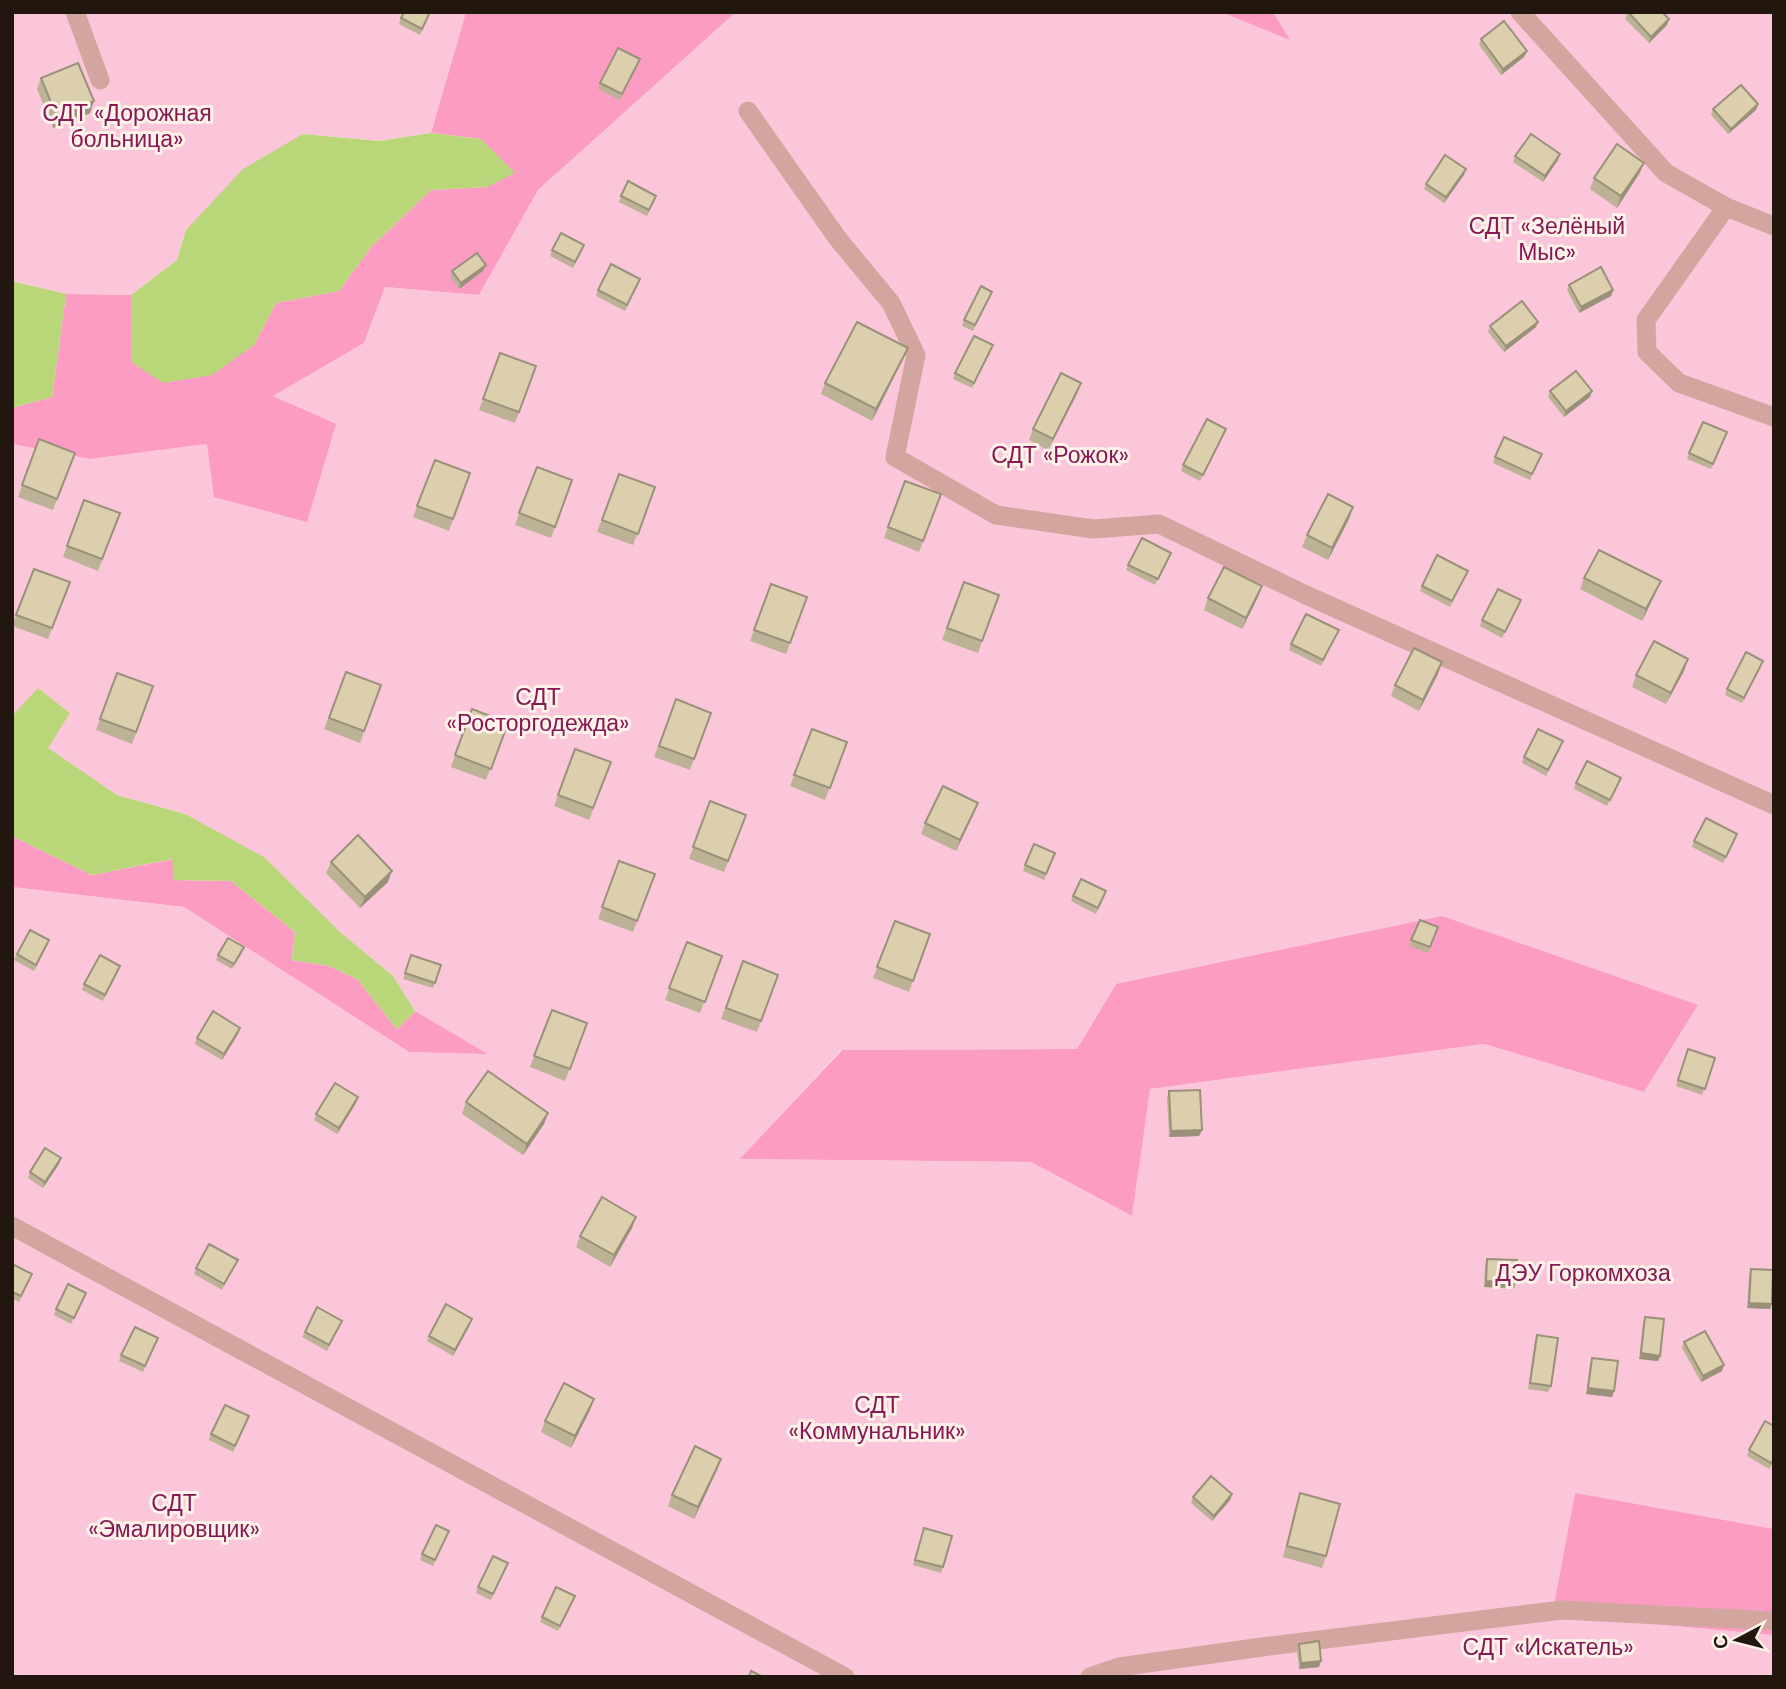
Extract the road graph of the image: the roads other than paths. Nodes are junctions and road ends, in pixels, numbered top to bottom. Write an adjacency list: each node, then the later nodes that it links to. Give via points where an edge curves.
1 (75, 12): 3 (lane)
2 (1520, 12): 5 (lane, via 1666,173)
3 (100, 80)
4 (748, 111): 8 (lane, via 838,239 891,303 916,355 895,457 996,515 1093,528 1158,524)
5 (1726, 207): 6 (lane); 7 (lane, via 1646,320 1647,352 1679,383)
6 (1774, 226)
7 (1774, 417)
8 (1774, 805)
9 (12, 1226): 11 (lane)
10 (1774, 1621): 12 (lane, via 1562,1611 1119,1667)
11 (845, 1677)
12 (1090, 1677)

